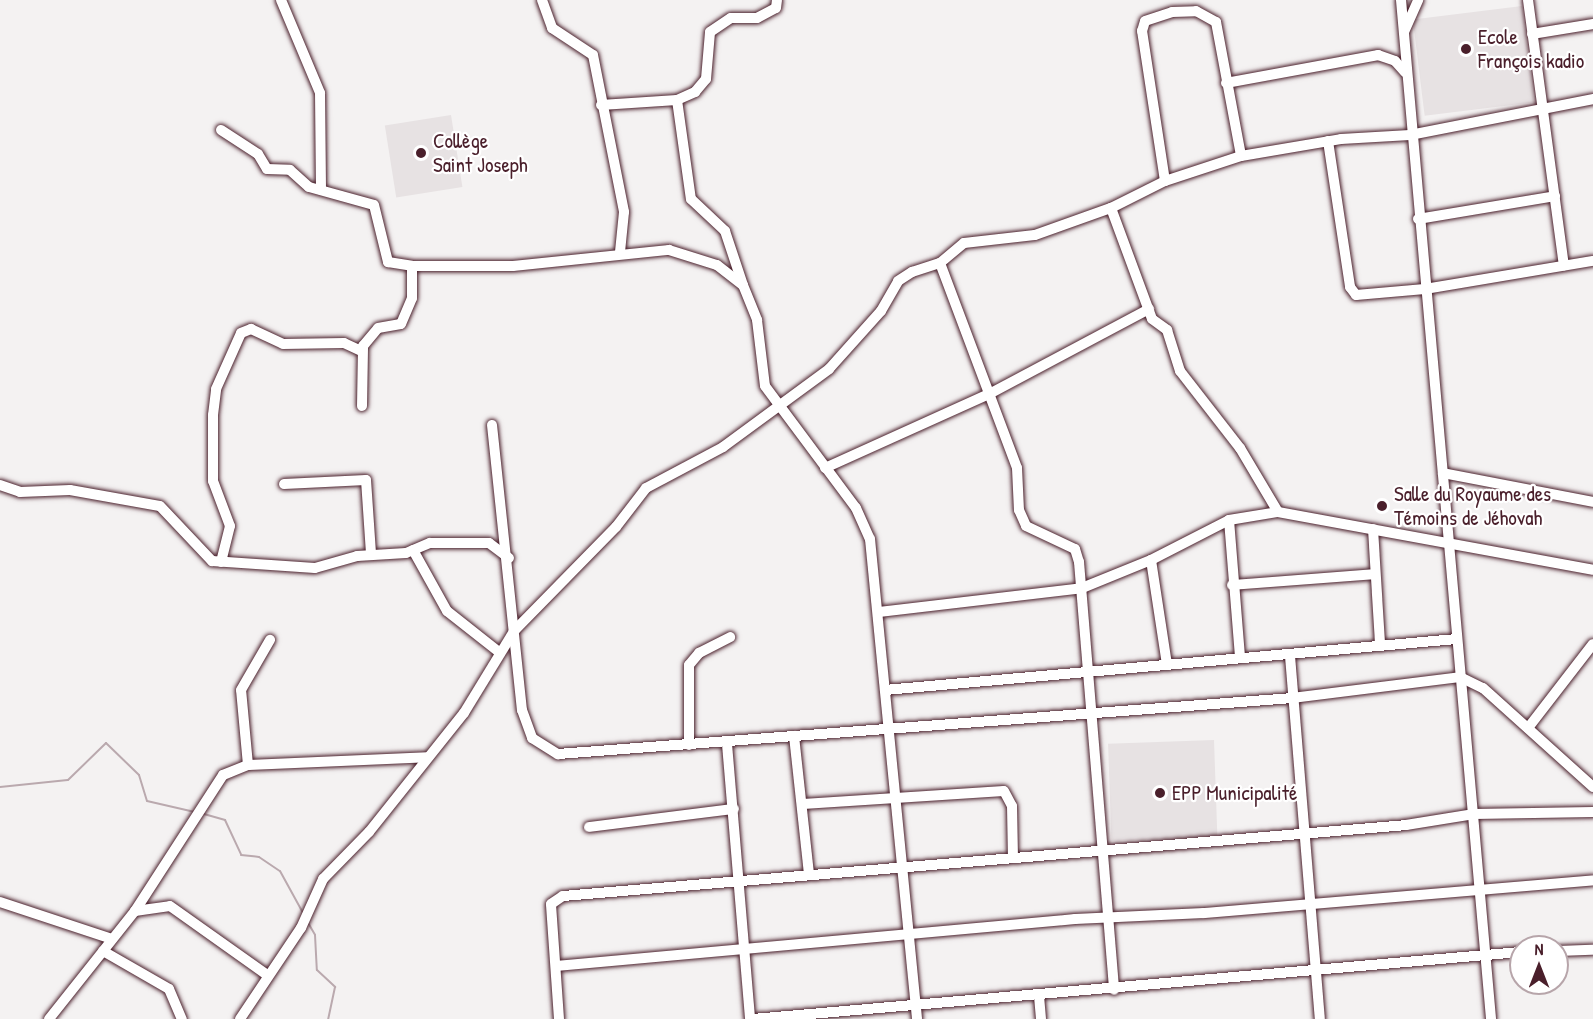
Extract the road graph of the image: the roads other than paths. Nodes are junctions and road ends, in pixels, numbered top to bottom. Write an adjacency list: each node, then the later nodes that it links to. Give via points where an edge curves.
1 (281, 0): 23 (street, via 320,93)
2 (542, 0): 16 (street, via 552,28 593,55)
3 (777, 0): 15 (street, via 776,8 757,18 731,18 718,24 706,43 702,87)
4 (1175, 0): 8 (street)
5 (1401, 0): 10 (street)
6 (1418, 0): 10 (street)
7 (1528, 0): 11 (street)
8 (1172, 12): 13 (street, via 1196,11 1214,17); 22 (street, via 1146,21 1142,31)
9 (1593, 24): 11 (street)
10 (1404, 33): 12 (street)
11 (1532, 34): 17 (street)
12 (1405, 72): 13 (street, via 1395,61 1378,55); 19 (street)
13 (1226, 82): 21 (street)
14 (1593, 99): 17 (street)
15 (677, 100): 16 (street); 32 (street, via 692,199 725,231)
16 (601, 105): 27 (street, via 624,212)
17 (1543, 106): 19 (street); 24 (street)
18 (221, 130): 23 (street, via 258,154 267,169 290,170 309,187)
19 (1410, 135): 20 (street); 26 (street)
20 (1328, 141): 21 (street); 33 (street, via 1350,287 1366,297)
21 (1241, 156): 22 (street)
22 (1165, 181): 25 (street)
23 (321, 190): 30 (street, via 374,205 388,262)
24 (1555, 196): 26 (street); 31 (street)
25 (1111, 208): 29 (street, via 1019,239 963,243); 34 (street)
26 (1418, 219): 33 (street)
27 (620, 252): 30 (street, via 513,266); 32 (street, via 684,252 717,265)
28 (1593, 261): 31 (street)
29 (940, 263): 36 (street); 37 (street, via 898,281 880,311 851,341 838,362)
30 (412, 266): 35 (street, via 412,298 401,324 374,330)
31 (1564, 266): 33 (street)
32 (743, 285): 37 (street, via 757,320 763,379)
33 (1425, 289): 41 (street)
34 (1149, 309): 36 (street); 45 (street, via 1171,338 1179,371 1240,448)
35 (361, 351): 38 (street); 53 (street, via 344,343 283,345 251,329 241,333 216,389 213,415 213,482 230,526)
36 (992, 393): 40 (street); 57 (street, via 1017,468 1018,510 1026,526 1075,549)
37 (777, 403): 40 (street); 59 (street, via 723,447 646,488 616,527)
38 (362, 406)
39 (492, 425): 51 (street)
40 (825, 468): 58 (street, via 864,522)
41 (1443, 473): 44 (street); 48 (street)
42 (284, 484): 50 (street, via 366,480)
43 (0, 485): 53 (street, via 20,492 70,490 160,506 203,555)
44 (1593, 502)
45 (1278, 512): 46 (street); 47 (street)
46 (1228, 520): 52 (street); 56 (street)
47 (1373, 529): 48 (street); 55 (street)
48 (1450, 541): 54 (street); 61 (street)
49 (413, 550): 50 (street); 51 (street, via 430,543 489,543); 65 (street, via 447,612)
50 (371, 554): 53 (street, via 315,568)
51 (509, 558): 59 (street)
52 (1151, 560): 57 (street); 68 (street)
53 (221, 562)
54 (1593, 570)
55 (1375, 574): 56 (street); 63 (street)
56 (1232, 585): 67 (street)
57 (1082, 588): 58 (street); 69 (street)
58 (879, 612): 71 (street)
59 (513, 631): 65 (street); 78 (street, via 522,710 532,738 542,749 578,755)
60 (730, 637): 78 (street, via 699,653 689,665)
61 (1457, 639): 63 (street); 70 (street)
62 (270, 640): 80 (street, via 242,690)
63 (1380, 644): 66 (street)
64 (1593, 644): 75 (street)
65 (499, 652): 79 (street, via 464,713)
66 (1290, 656): 67 (street); 72 (street)
67 (1240, 657): 68 (street)
68 (1167, 664): 69 (street)
69 (1091, 670): 71 (street); 73 (street)
70 (1460, 677): 72 (street); 75 (street, via 1482,688); 86 (street)
71 (885, 690): 74 (street)
72 (1292, 698): 73 (street); 88 (street)
73 (1095, 710): 74 (street); 89 (street)
74 (885, 728): 76 (street); 82 (street)
75 (1528, 728): 81 (street)
76 (794, 736): 77 (street); 83 (street)
77 (727, 744): 78 (street); 84 (street)
78 (689, 745)
79 (428, 757): 80 (street); 110 (street, via 369,832 323,879 301,928)
80 (248, 765): 98 (street, via 223,776)
81 (1593, 787)
82 (892, 797): 83 (street); 90 (street, via 1004,791 1012,806); 91 (street)
83 (803, 804): 92 (street)
84 (734, 809): 87 (street); 93 (street)
85 (1593, 812): 86 (street)
86 (1474, 814): 88 (street); 95 (street)
87 (589, 827)
88 (1304, 834): 89 (street); 97 (street)
89 (1103, 852): 90 (street); 99 (street)
90 (1013, 857): 91 (street)
91 (898, 866): 92 (street); 100 (street)
92 (809, 874): 93 (street)
93 (740, 880): 102 (street); 108 (street, via 555,899 551,909)
94 (1593, 880): 95 (street)
95 (1481, 886): 97 (street); 107 (street)
96 (0, 902): 101 (street)
97 (1310, 904): 99 (street); 109 (street)
98 (135, 911): 101 (street); 110 (street, via 170,906)
99 (1109, 918): 100 (street); 111 (street)
100 (907, 936): 102 (street); 113 (street)
101 (112, 939): 104 (street)
102 (744, 949): 108 (street); 118 (street)
103 (1593, 950): 105 (street)
104 (103, 951): 114 (street); 115 (street, via 169,989)
105 (1569, 951)
106 (1509, 952): 107 (street)
107 (1486, 953): 109 (street); 122 (street)
108 (556, 966): 117 (street)
109 (1316, 972): 111 (street); 121 (street)
110 (267, 975): 116 (street)
111 (1113, 990): 112 (street)
112 (1039, 996): 113 (street); 120 (street)
113 (916, 1006): 118 (street); 119 (street)
114 (49, 1019)
115 (182, 1019)
116 (240, 1019)
117 (559, 1019)
118 (752, 1019)
119 (917, 1019)
120 (1041, 1019)
121 (1320, 1019)
122 (1491, 1019)

